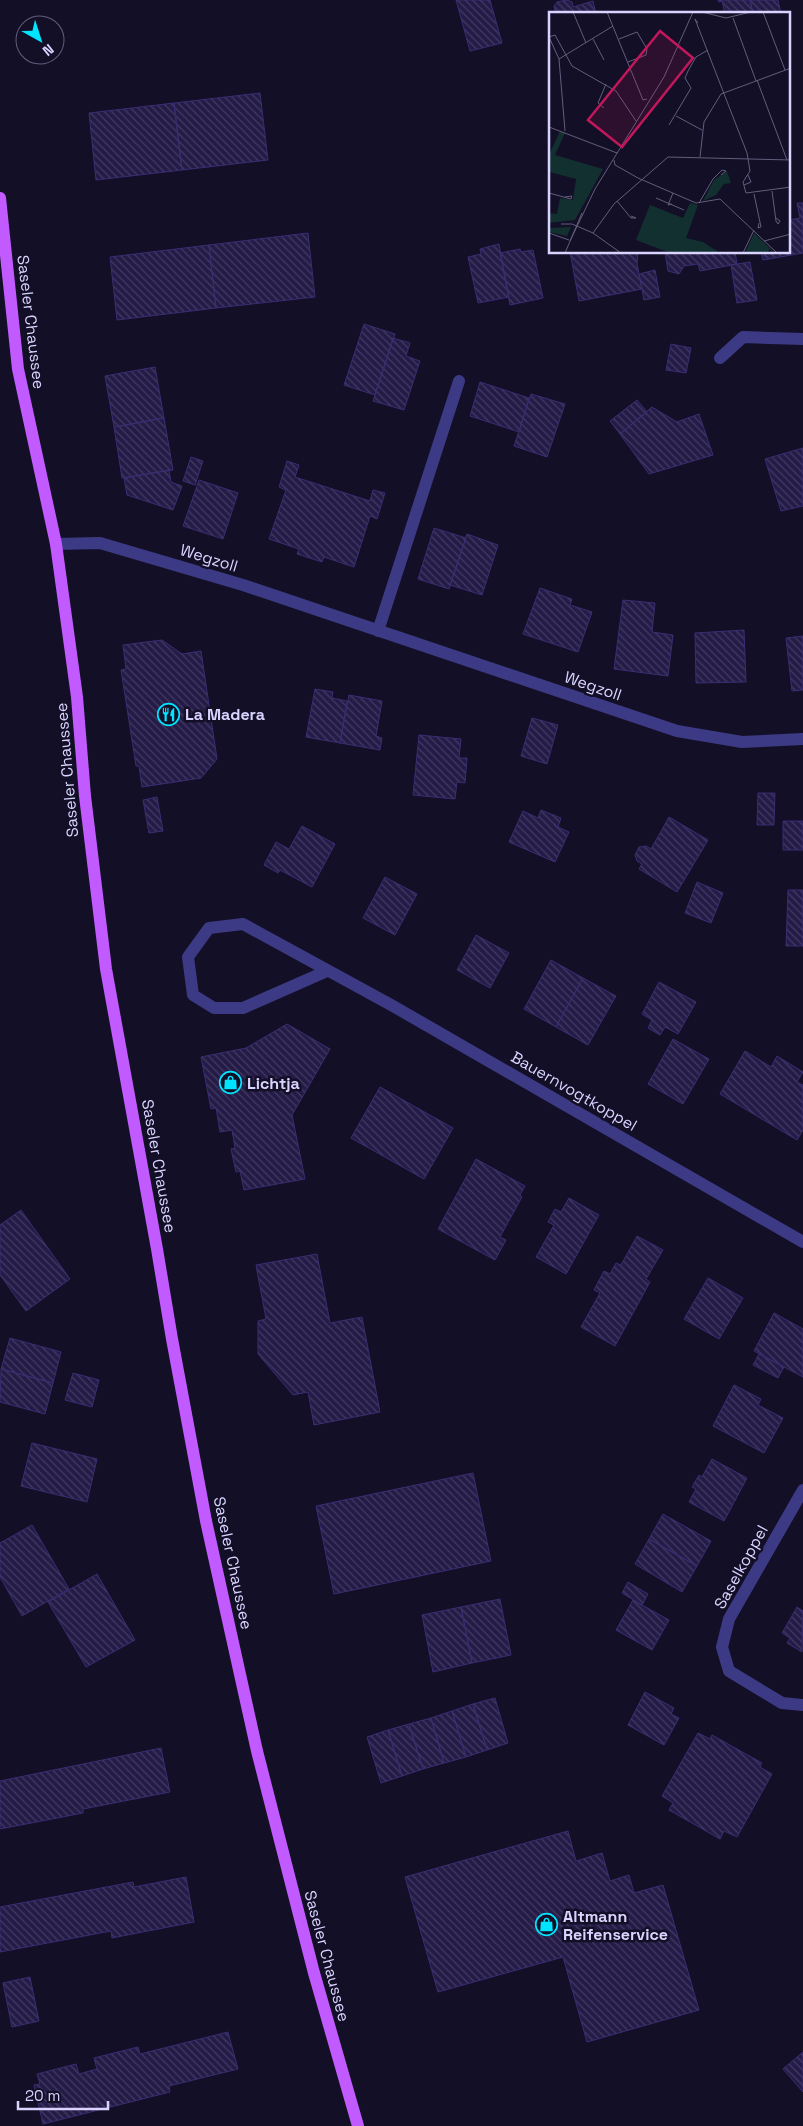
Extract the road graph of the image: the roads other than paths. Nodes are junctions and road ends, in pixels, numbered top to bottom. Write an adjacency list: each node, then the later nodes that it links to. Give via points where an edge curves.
1 (0, 198): 5 (main road, Saseler Chaussee, via 18,369)
2 (803, 339): 3 (street, via 743,337)
3 (720, 358)
4 (458, 381): 6 (street)
5 (56, 544): 6 (street, Wegzoll, via 100,542 243,585); 12 (main road, Saseler Chaussee, via 77,697 84,796 106,969 206,1521 257,1751 314,1973)
6 (378, 631): 7 (street, Wegzoll, via 677,731 742,742)
7 (803, 739)
8 (327, 971): 8 (street, Bauernvogtkoppel, via 243,924 209,928 188,957 193,995 214,1008 244,1008); 9 (street, Bauernvogtkoppel)
9 (803, 1242)
10 (803, 1490): 11 (street, Saselkoppel, via 730,1619 722,1647 729,1671 782,1703)
11 (803, 1705)
12 (358, 2126)

